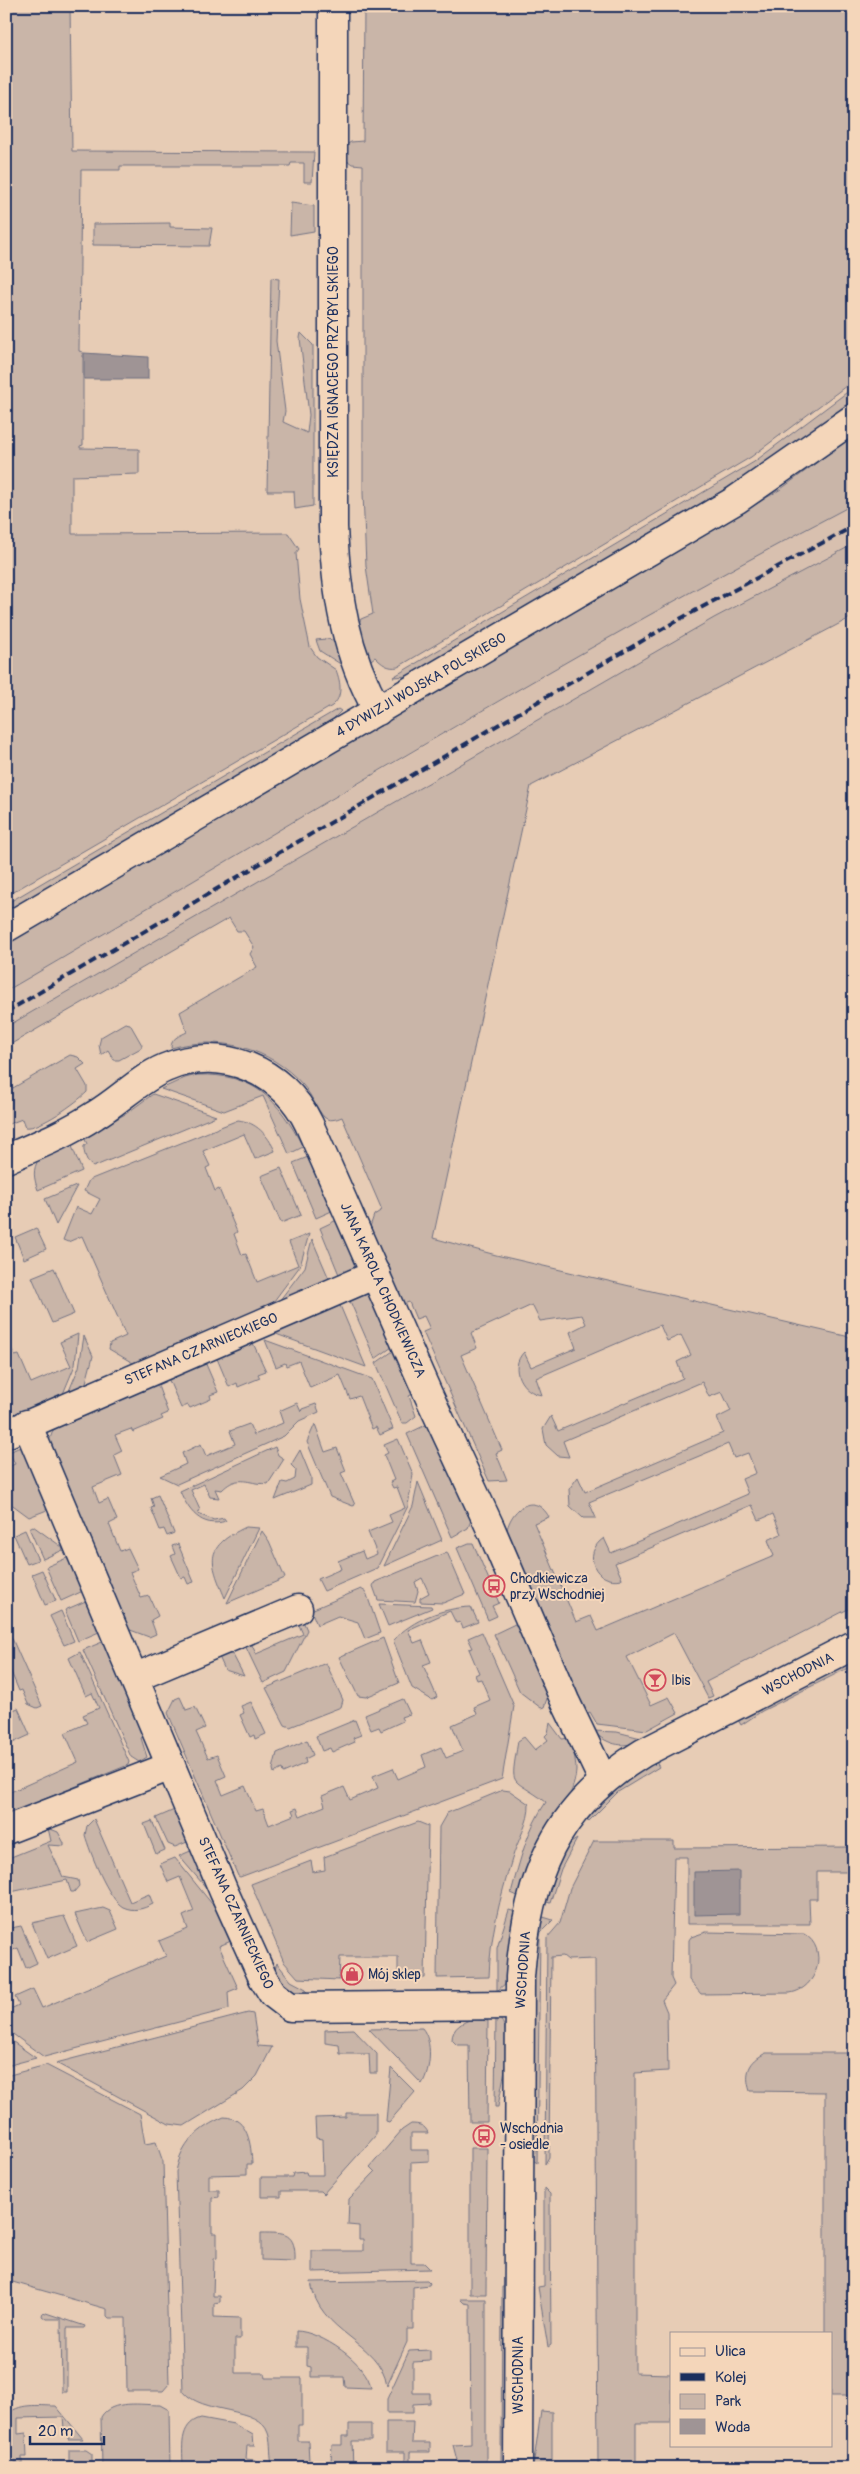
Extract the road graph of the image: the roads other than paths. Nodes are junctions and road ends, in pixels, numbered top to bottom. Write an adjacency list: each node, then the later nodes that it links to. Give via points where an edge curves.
1 (333, 6): 5 (street, KSIĘDZA IGNACEGO PRZYBYLSKIEGO, via 335,569 348,641)
2 (854, 412): 4 (street, 4 DYWIZJI WOJSKA POLSKIEGO)
3 (854, 418): 4 (street, 4 DYWIZJI WOJSKA POLSKIEGO)
4 (830, 434): 5 (street, 4 DYWIZJI WOJSKA POLSKIEGO, via 736,500)
5 (378, 711): 6 (street, 4 DYWIZJI WOJSKA POLSKIEGO)
6 (6, 928)
7 (6, 1159): 8 (street, JANA KAROLA CHODKIEWICZA, via 70,1130 163,1069 201,1059 239,1063 276,1081 299,1105)
8 (376, 1274): 9 (street, STEFANA CZARNIECKIEGO); 14 (street, JANA KAROLA CHODKIEWICZA, via 565,1701)
9 (16, 1429): 12 (street, STEFANA CZARNIECKIEGO)
10 (298, 1609): 12 (street)
11 (854, 1644): 14 (street, WSCHODNIA, via 643,1753)
12 (134, 1678): 13 (street, STEFANA CZARNIECKIEGO)
13 (171, 1766): 15 (street); 16 (street, STEFANA CZARNIECKIEGO, via 263,1978 280,2001 290,2007)
14 (604, 1780): 16 (street, WSCHODNIA, via 565,1822 540,1871 524,1934)
15 (6, 1830)
16 (519, 2005): 17 (street, WSCHODNIA)
17 (518, 2468)

